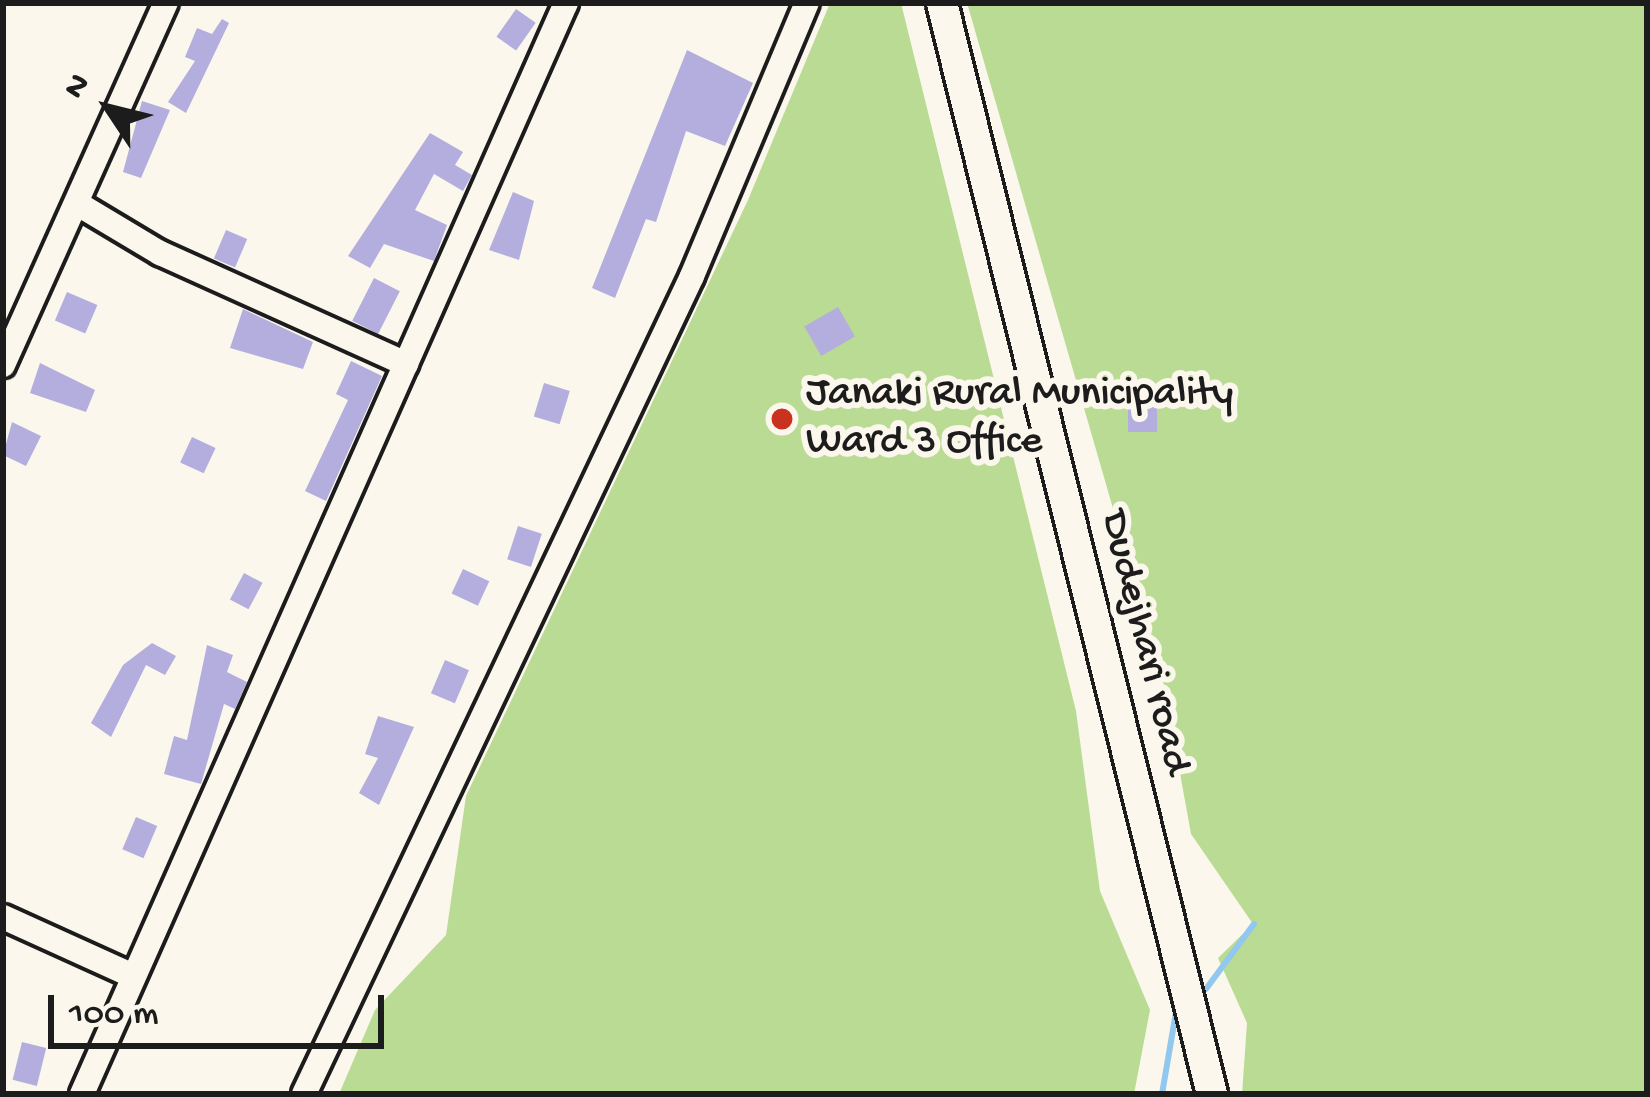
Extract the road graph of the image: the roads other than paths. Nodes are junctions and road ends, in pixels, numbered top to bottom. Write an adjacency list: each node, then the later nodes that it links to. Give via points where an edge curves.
1 (166, 3): 5 (street)
2 (566, 3): 6 (street)
3 (807, 3): 11 (street, via 692,276)
4 (942, 3): 12 (street, Dudejhari road)
5 (78, 204): 6 (street, via 160,253); 7 (street)
6 (406, 364): 9 (street)
7 (3, 365)
8 (3, 916): 9 (street)
9 (133, 976): 10 (street)
10 (82, 1094)
11 (304, 1094)
12 (1212, 1094)

